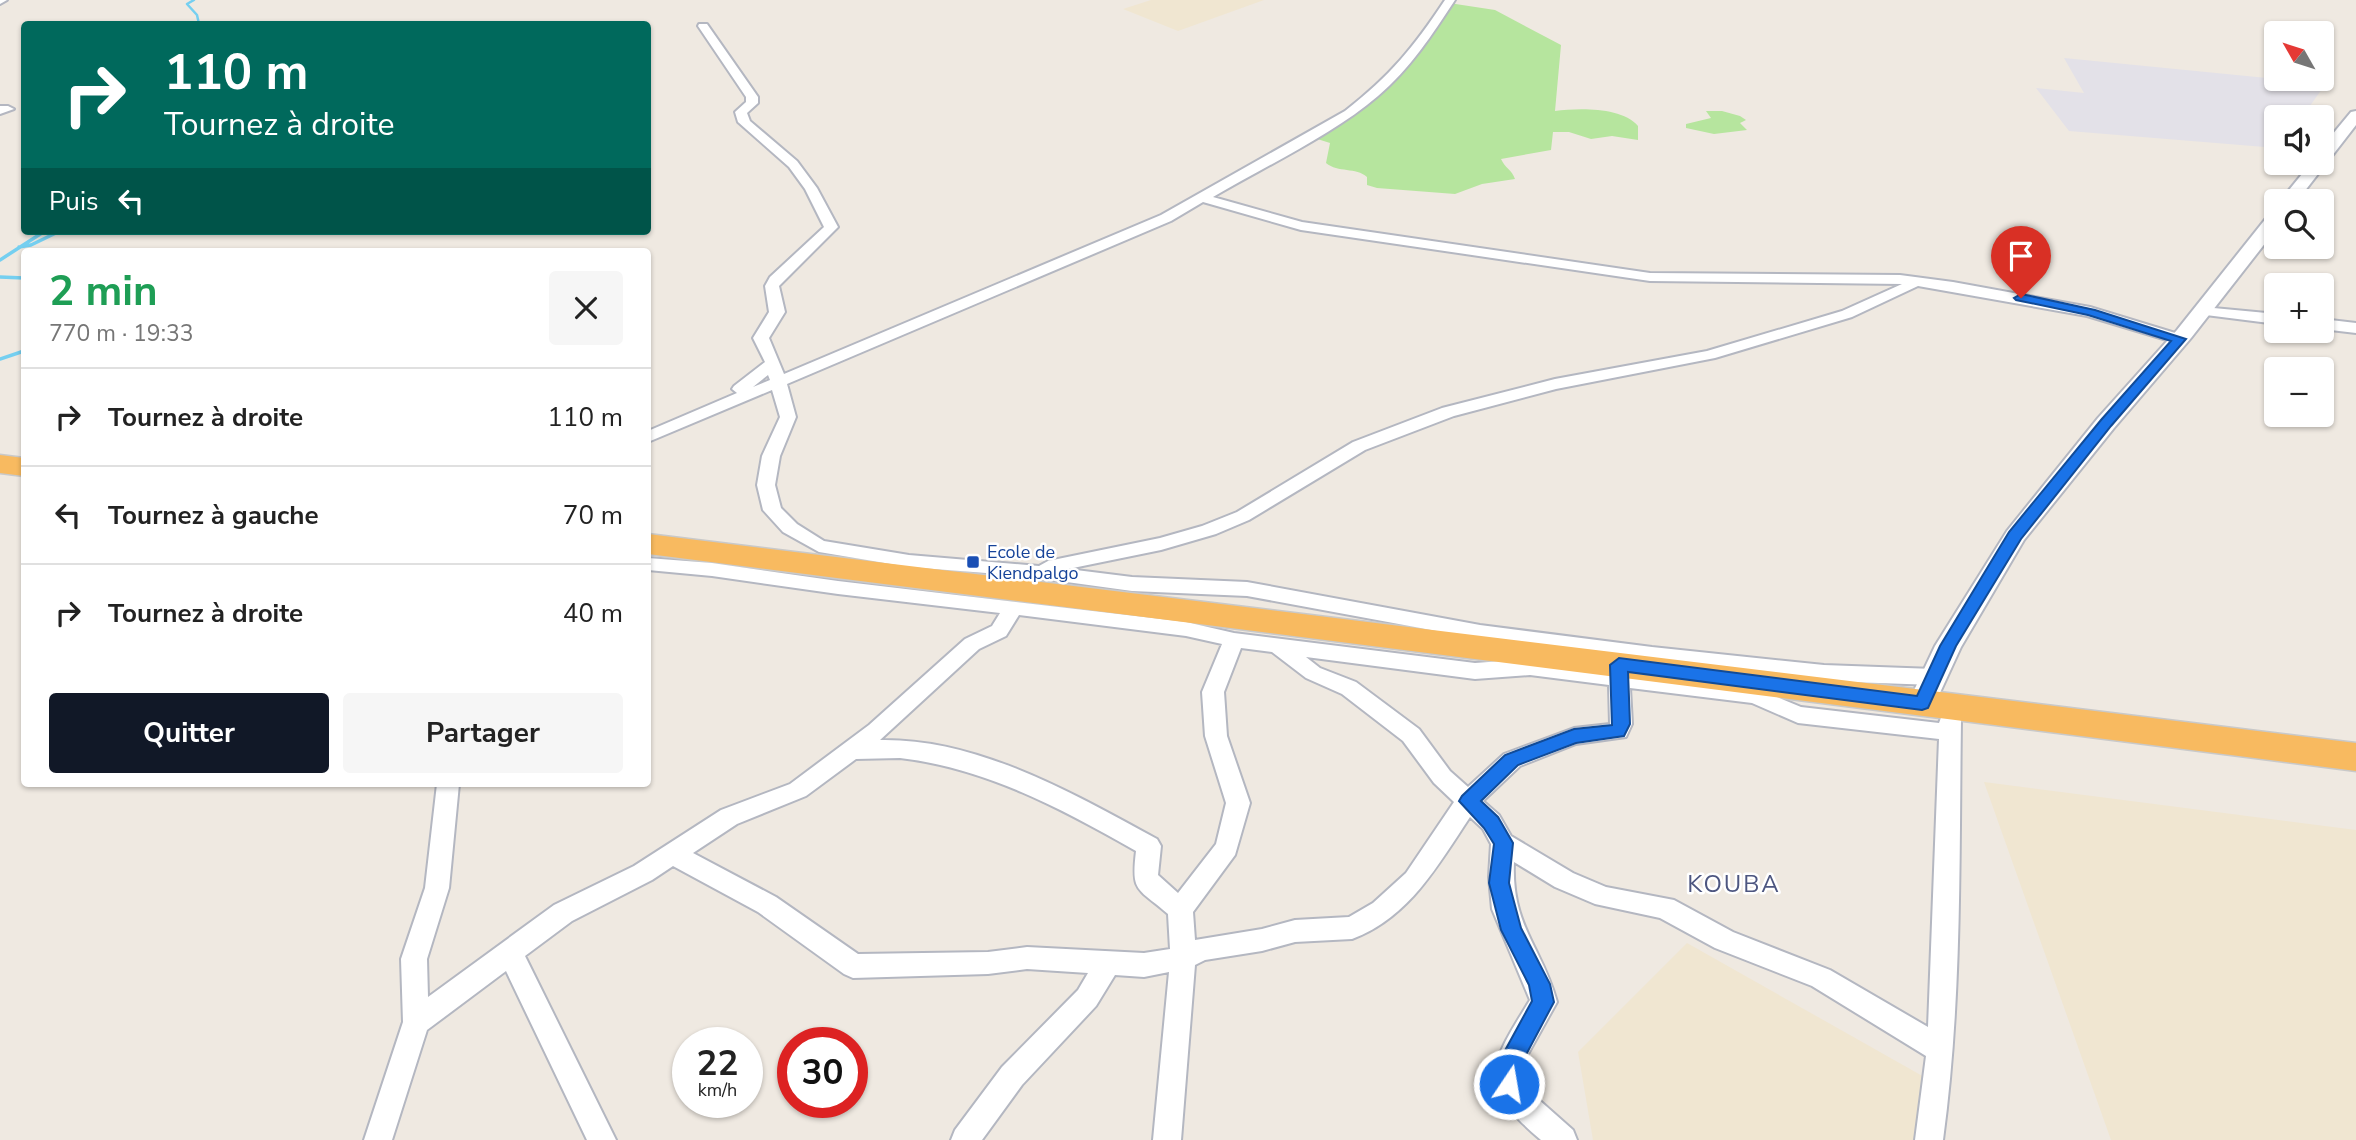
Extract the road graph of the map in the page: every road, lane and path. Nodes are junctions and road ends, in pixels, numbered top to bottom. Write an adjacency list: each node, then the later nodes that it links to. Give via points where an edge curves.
1 (1450, 0): 7 (street, via 1417,50 1366,100)
2 (703, 26): 15 (street, via 752,97 752,103 741,112 744,121 793,164 831,227 772,286 777,312 761,338)
3 (2356, 115): 4 (street)
4 (2334, 143)
5 (2309, 175): 6 (street)
6 (2298, 189)
7 (1203, 198): 9 (street, via 1301,226 1650,277); 15 (street, via 1155,223)
8 (2264, 233): 10 (street)
9 (1919, 282): 14 (street, via 2042,301); 21 (street, via 1847,314 1709,355 1555,384 1448,412 1360,446 1253,511 1209,530 1161,544)
10 (2203, 311): 11 (street); 14 (street)
11 (2264, 318)
12 (2334, 325): 13 (street)
13 (2356, 328)
14 (2180, 339): 26 (street, via 2015,536 1948,646)
15 (776, 372): 16 (street); 21 (street, via 788,417 771,456 766,485 772,510 790,528 819,546 909,561)
16 (651, 436)
17 (0, 464): 18 (highway)
18 (21, 467)
19 (651, 544): 25 (highway)
20 (651, 564): 22 (street, via 755,573 860,592)
21 (1023, 570): 26 (street, via 1132,584 1247,589 1480,632 1824,673)
22 (1014, 608): 23 (street, via 1186,629); 27 (street, via 999,631 972,644)
23 (1234, 640): 24 (street); 33 (street, via 1213,692 1216,736 1238,803 1227,848)
24 (1279, 647): 25 (street, via 1475,671 1530,667); 30 (street, via 1313,673 1349,688 1411,735 1442,777)
25 (1619, 672): 26 (highway); 30 (street, via 1618,731 1574,736 1512,760)
26 (1939, 704): 28 (highway); 38 (street, via 1945,972)
27 (852, 750): 32 (street, via 798,790 729,817); 33 (street, via 901,749 948,757 1090,813 1149,846 1144,879)
28 (2356, 758)
29 (448, 787): 37 (street, via 437,888 414,959)
30 (1468, 801): 31 (street, via 1491,822); 35 (street, via 1415,880 1382,911 1352,928 1295,931 1202,949)
31 (1503, 843): 38 (street, via 1564,880 1604,897 1665,908 1724,940 1821,978); 43 (street, via 1499,883 1511,930 1540,984 1544,1002 1507,1067 1509,1084 1530,1112)
32 (673, 855): 34 (street, via 563,913); 36 (street, via 761,900 853,966 1027,958)
33 (1180, 909): 35 (street)
34 (509, 951): 37 (street); 40 (street)
35 (1183, 958): 36 (street, via 1144,965); 42 (street)
36 (1108, 963): 41 (street, via 1087,998 1012,1076)
37 (416, 1022): 39 (street)
38 (1940, 1049): 44 (street)
39 (378, 1140)
40 (601, 1140)
41 (965, 1140)
42 (1167, 1140)
43 (1563, 1140)
44 (1929, 1140)

